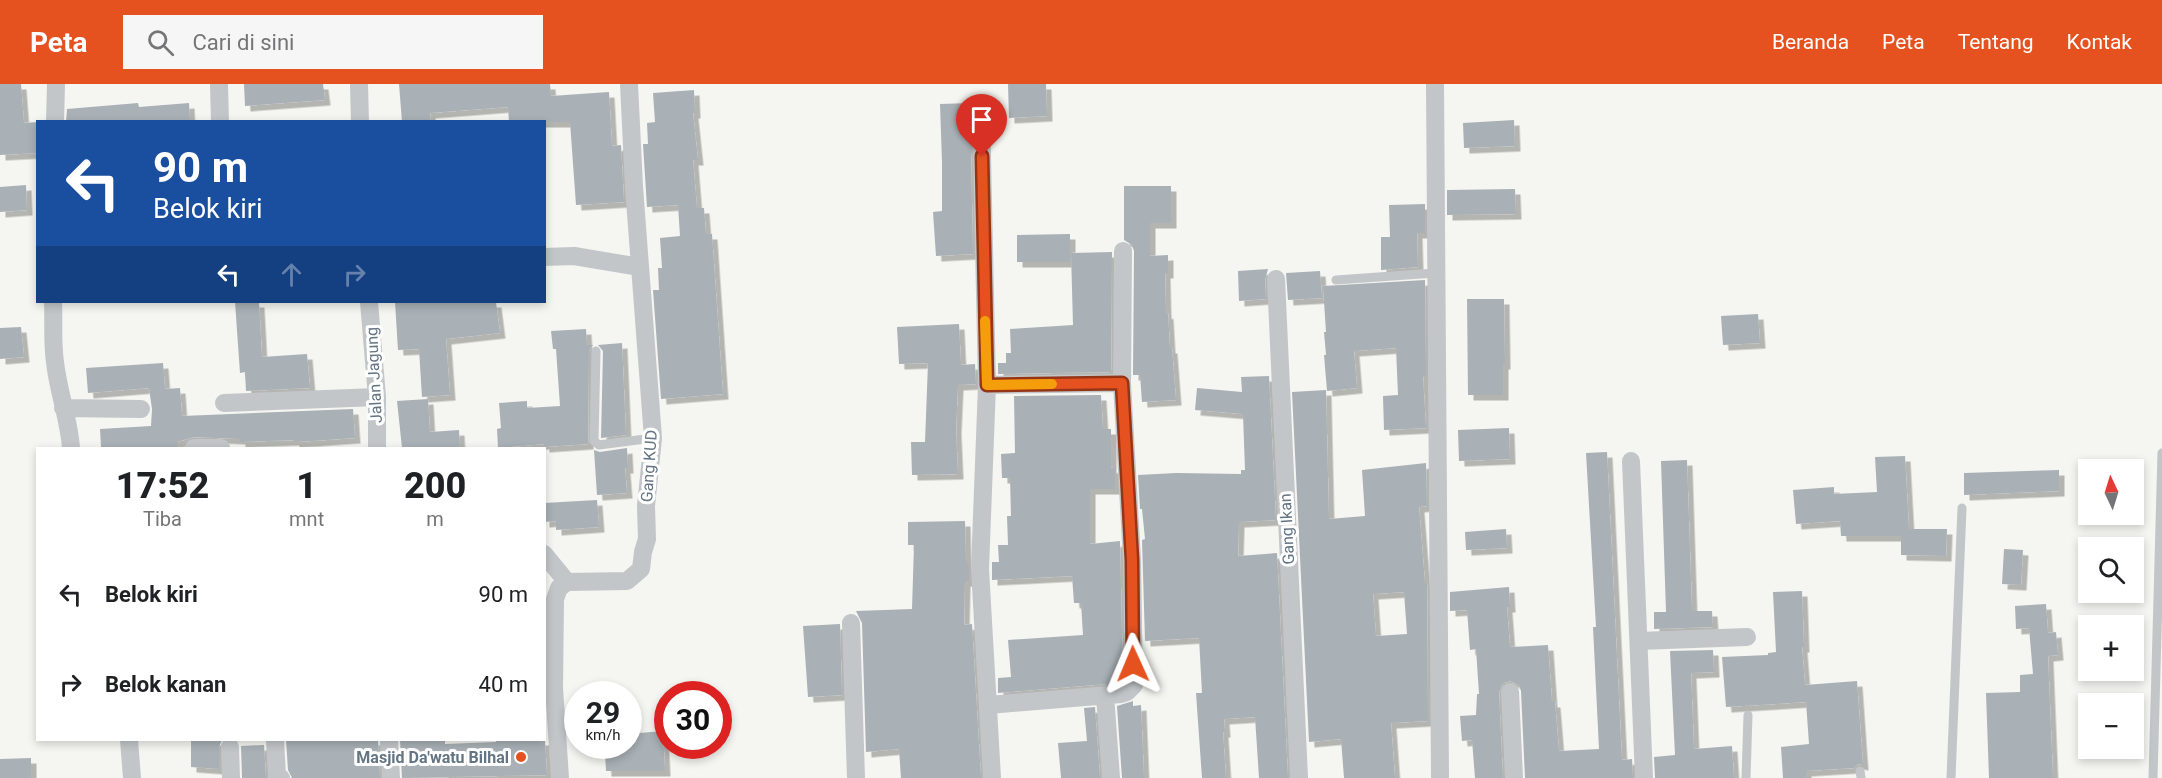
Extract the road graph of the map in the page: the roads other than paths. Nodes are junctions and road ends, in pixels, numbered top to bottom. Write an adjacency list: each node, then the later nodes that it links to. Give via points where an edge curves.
1 (57, 84): 7 (street)
2 (219, 84): 8 (street)
3 (359, 84): 9 (street)
4 (629, 84): 12 (street, Gang KUD)
5 (1435, 84): 13 (street)
6 (981, 110): 20 (street)
7 (55, 120)
8 (220, 120)
9 (360, 120)
10 (1123, 251): 19 (street)
11 (546, 257): 12 (street, via 574,256)
12 (640, 267): 25 (street, Gang KUD)
13 (1435, 273): 15 (lane); 53 (street)
14 (1276, 279): 52 (street, Gang Ikan)
15 (1336, 280)
16 (53, 303): 23 (street, via 55,362)
17 (369, 303): 21 (street, Jalan Jagung)
18 (596, 351): 25 (lane, via 594,441 599,445)
19 (1122, 383): 20 (street); 37 (street, via 1134,685 1127,692)
20 (987, 385): 38 (street, via 980,569)
21 (377, 397): 22 (street); 27 (street, Jalan Jagung)
22 (224, 403)
23 (63, 408): 24 (street); 26 (street)
24 (141, 410)
25 (653, 438): 32 (street, Gang KUD, via 647,539 641,569 627,581)
26 (71, 447)
27 (377, 447)
28 (2162, 453): 58 (lane)
29 (1631, 461): 35 (street)
30 (1962, 508): 57 (lane)
31 (546, 556): 32 (street)
32 (567, 582): 48 (street, via 559,588 555,599 554,688)
33 (851, 623): 49 (street)
34 (1747, 637): 35 (street)
35 (1639, 641): 55 (street)
36 (1510, 692): 54 (street)
37 (1105, 695): 38 (street); 51 (street)
38 (989, 705): 50 (street)
39 (1748, 715): 56 (lane)
40 (129, 741): 44 (street)
41 (275, 741): 46 (street, via 277,776)
42 (389, 741): 47 (street)
43 (230, 747): 45 (street)
44 (132, 778)
45 (231, 778)
46 (281, 778)
47 (391, 778)
48 (560, 778)
49 (856, 778)
50 (992, 778)
51 (1111, 778)
52 (1299, 778)
53 (1440, 778)
54 (1514, 778)
55 (1644, 778)
56 (1746, 778)
57 (1951, 778)
58 (2153, 778)

